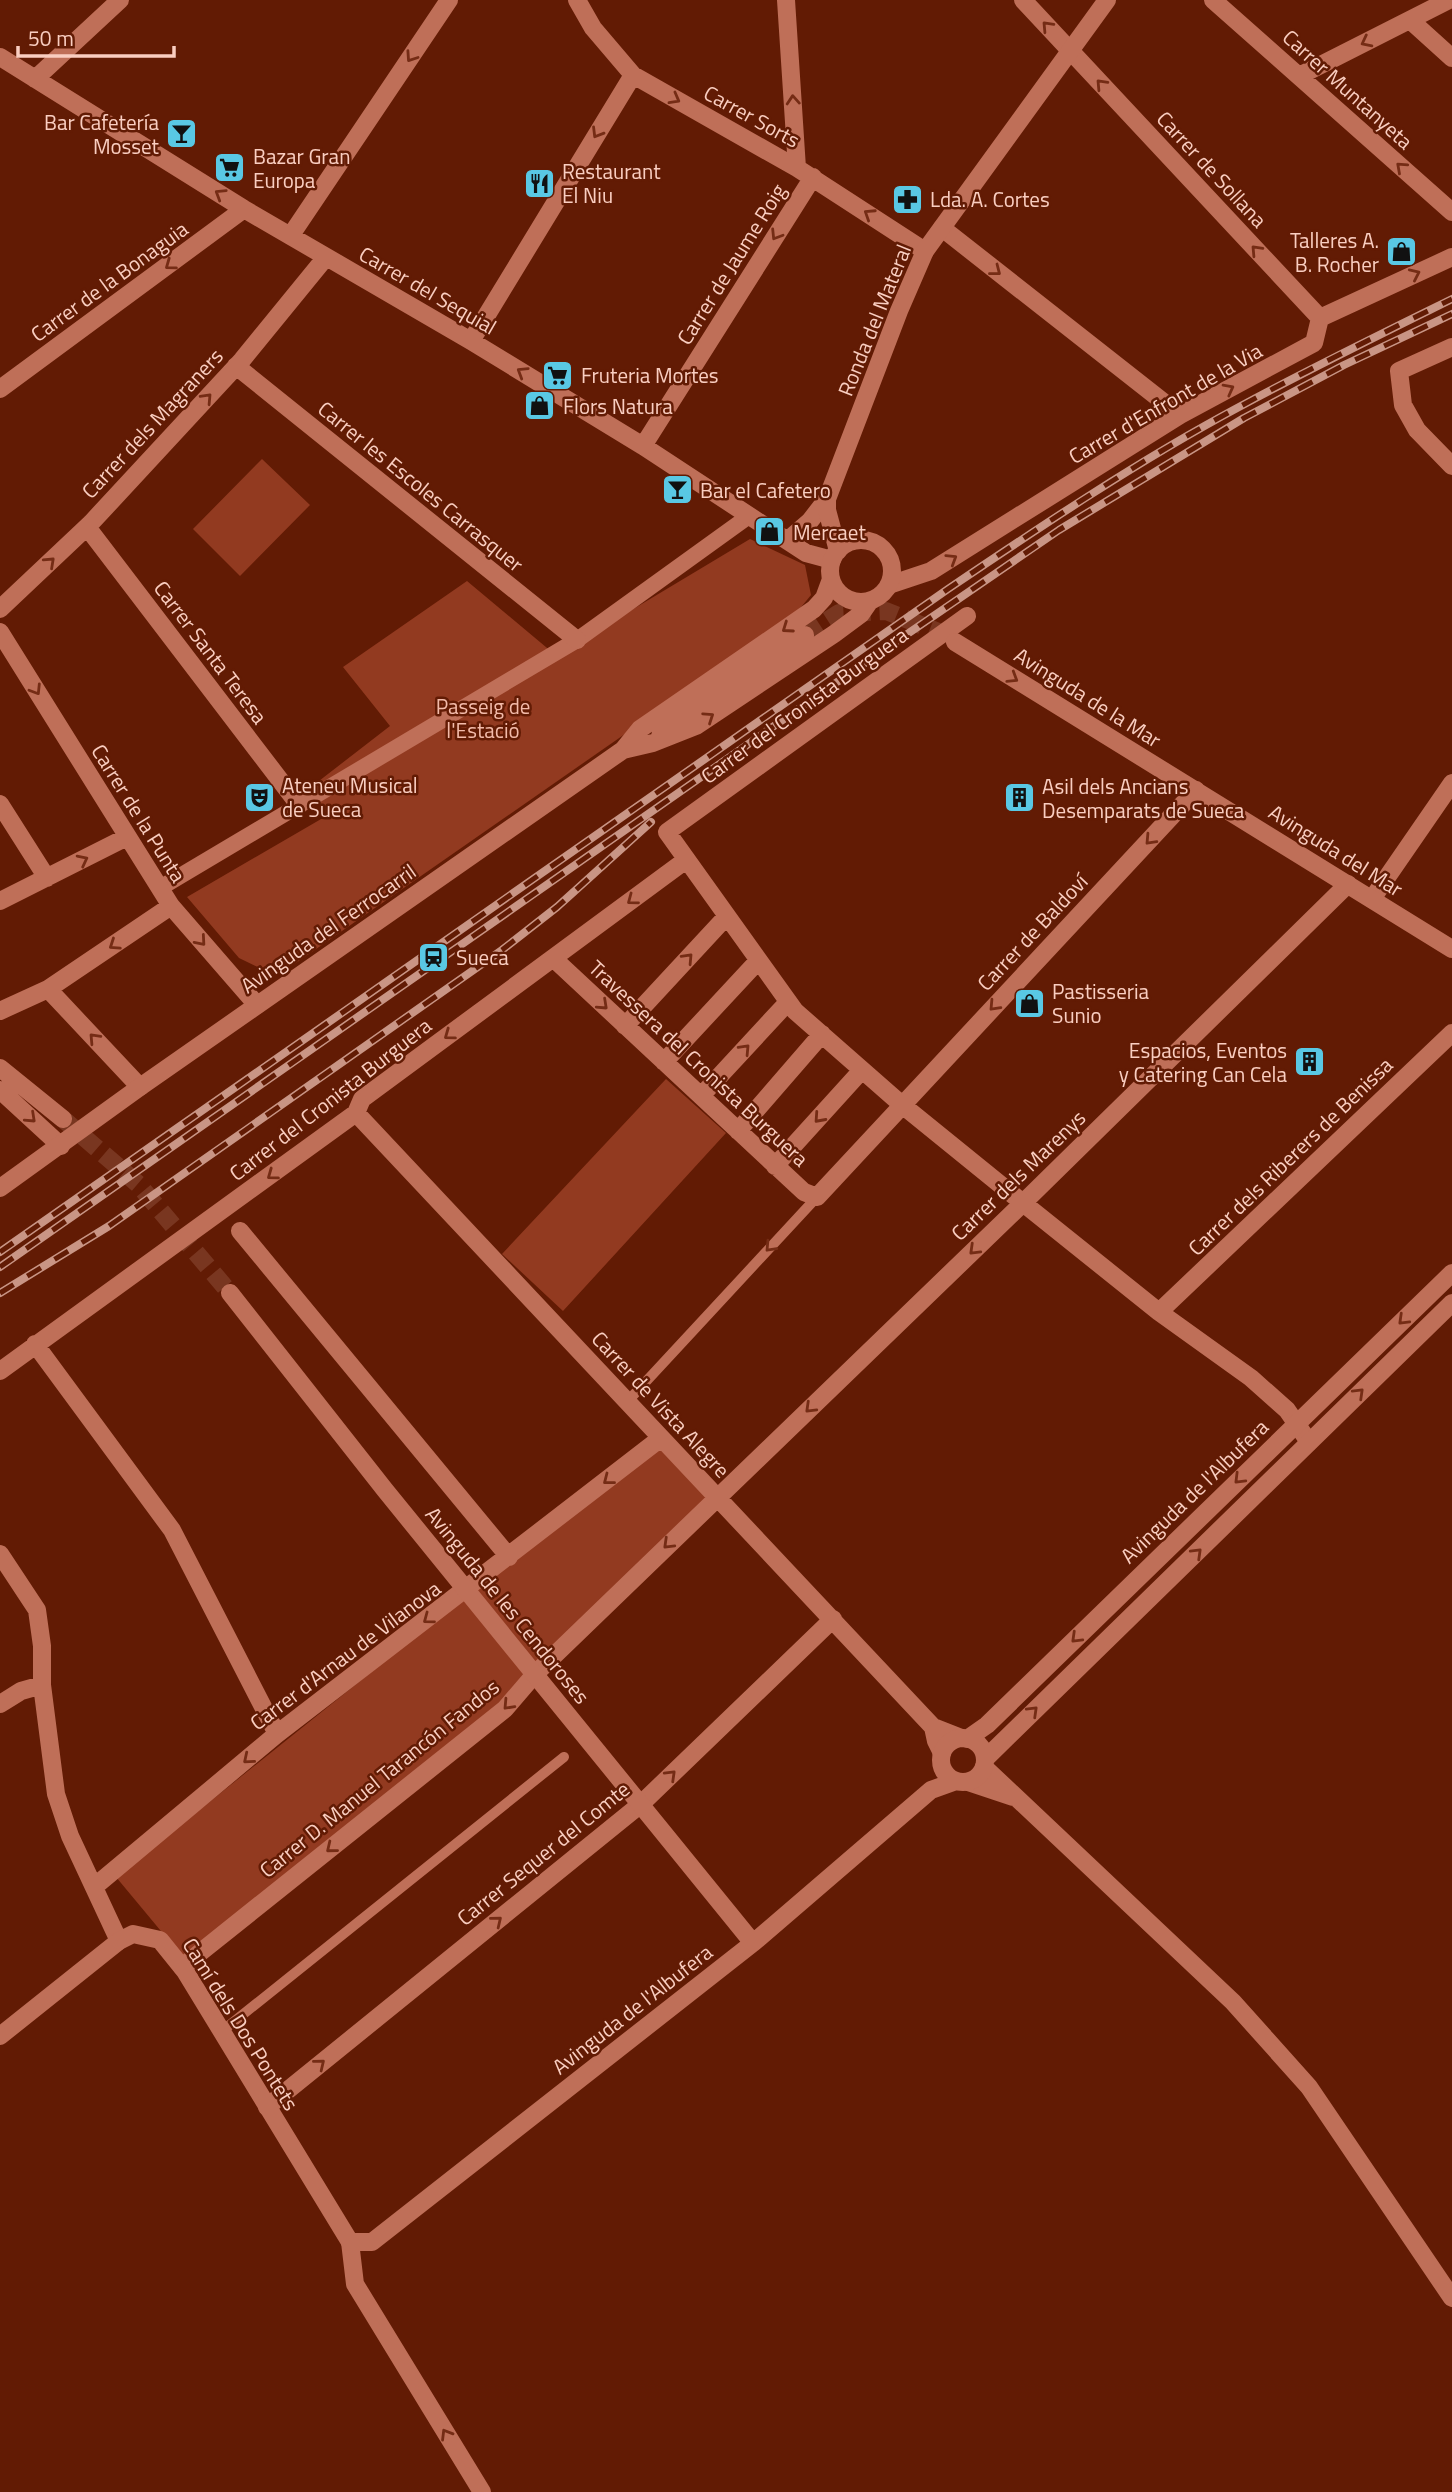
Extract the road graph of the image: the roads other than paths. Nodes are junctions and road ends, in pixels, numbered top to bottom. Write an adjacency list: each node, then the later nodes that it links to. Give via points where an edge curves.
1 (120, 0): 15 (street)
2 (449, 0): 20 (street, one-way to 20)
3 (577, 0): 13 (street, Carrer Sorts)
4 (786, 0): 16 (street, Carrer de Jaume Roig, one-way to 4)
5 (1023, 0): 10 (street, Carrer de Sollana, one-way to 5)
6 (1107, 0): 10 (street, Ronda del Materal)
7 (1213, 0): 14 (street, Carrer Muntanyeta)
8 (1449, 0): 9 (street)
9 (1410, 20): 12 (street); 14 (street, one-way to 14)
10 (1070, 51): 19 (street, Ronda del Materal); 24 (street, Carrer de Sollana, one-way to 10)
11 (0, 57): 15 (street, Carrer del Sequial)
12 (1452, 58)
13 (633, 75): 16 (street, Carrer Sorts, one-way to 16); 25 (street, one-way to 25)
14 (1300, 76): 18 (street, Carrer Muntanyeta, one-way to 14)
15 (35, 79): 17 (street, Carrer del Sequial, one-way to 15)
16 (805, 172): 21 (street, Carrer Sorts, one-way to 16); 30 (street, Carrer de Jaume Roig, one-way to 30)
17 (244, 209): 20 (street, Carrer del Sequial); 28 (street, Carrer de la Bonaguia, one-way to 28)
18 (1452, 212)
19 (942, 229): 21 (street, Ronda del Materal); 29 (street, one-way to 29)
20 (291, 235): 22 (street, Carrer del Sequial)
21 (925, 251): 32 (street, Ronda del Materal)
22 (326, 257): 25 (street, Carrer del Sequial); 27 (street, Carrer dels Magraners)
23 (1452, 257): 24 (street, one-way to 23)
24 (1320, 318): 29 (street, Carrer d'Enfront de la Via, one-way to 24, via 1314,343)
25 (471, 341): 30 (street, Carrer del Sequial, one-way to 25)
26 (1452, 347): 31 (street, via 1399,371 1403,405 1417,430)
27 (236, 366): 34 (street, Carrer dels Magraners, one-way to 27); 44 (street, Carrer les Escoles Carrasquer)
28 (0, 389)
29 (1180, 415): 38 (street, Carrer d'Enfront de la Via, one-way to 29, via 931,572)
30 (643, 446): 33 (street, Carrer del Sequial)
31 (1452, 466)
32 (827, 499): 35 (street, Ronda del Materal); 36 (street)
33 (749, 516): 35 (street, Carrer del Sequial); 44 (street)
34 (87, 527): 40 (street, Carrer dels Magraners, one-way to 34); 51 (street, Carrer Santa Teresa)
35 (788, 540): 36 (street, Carrer del Sequial, via 806,553)
36 (835, 556): 37 (street); 38 (street, via 850,542 860,540 881,547 892,566)
37 (831, 579): 39 (street, via 846,598); 47 (street, one-way to 47, via 814,609 640,729)
38 (889, 585): 39 (street)
39 (870, 601): 46 (street, one-way to 39, via 696,726 834,634 861,614)
40 (0, 609)
41 (967, 616): 53 (street, Carrer del Cronista Burguera, via 667,832)
42 (0, 632): 52 (street, Carrer de la Punta, one-way to 52)
43 (805, 635): 46 (street, via 680,718)
44 (577, 640): 51 (street)
45 (955, 642): 49 (street, Avinguda de la Mar, one-way to 49)
46 (653, 743): 47 (street)
47 (623, 750): 66 (street, Avinguda del Ferrocarril)
48 (1452, 783): 57 (street)
49 (1196, 790): 55 (street, Avinguda del Mar); 77 (street, Carrer de Baldoví, one-way to 77)
50 (0, 804): 54 (street)
51 (299, 805): 56 (street)
52 (127, 837): 54 (street, one-way to 52); 56 (street, Carrer de la Punta)
53 (686, 860): 60 (street); 62 (street, Carrer del Cronista Burguera, one-way to 62)
54 (47, 878): 58 (street)
55 (1348, 884): 57 (street, Avinguda del Mar); 85 (street, Carrer dels Marenys)
56 (160, 888): 59 (street, Carrer de la Punta)
57 (1372, 899): 61 (street, Avinguda del Mar)
58 (0, 901)
59 (171, 906): 64 (street, one-way to 64); 66 (street, Carrer de la Punta, one-way to 66)
60 (726, 917): 63 (street); 68 (street, one-way to 60)
61 (1452, 949)
62 (554, 958): 68 (street, Travessera del Cronista Burguera, one-way to 68); 78 (street, Carrer del Cronista Burguera, one-way to 78, via 362,1099)
63 (758, 961): 65 (street); 71 (street)
64 (48, 989): 67 (street); 74 (street, one-way to 64)
65 (788, 1002): 70 (street); 76 (street, one-way to 65)
66 (257, 1005): 74 (street, Avinguda del Ferrocarril)
67 (0, 1011)
68 (625, 1026): 71 (street, Travessera del Cronista Burguera)
69 (1452, 1032): 90 (street, Carrer dels Riberers de Benissa)
70 (822, 1034): 73 (street); 80 (street)
71 (664, 1062): 76 (street, Travessera del Cronista Burguera)
72 (0, 1068): 79 (street)
73 (862, 1070): 77 (street); 82 (street, one-way to 82)
74 (140, 1087): 81 (street, Avinguda del Ferrocarril)
75 (0, 1090): 81 (street, one-way to 81)
76 (701, 1096): 80 (street, Travessera del Cronista Burguera)
77 (901, 1104): 84 (street, Carrer de Baldoví); 85 (street)
78 (356, 1113): 91 (street, Carrer del Cronista Burguera, one-way to 91); 93 (street, Carrer de Vista Alegre)
79 (63, 1119)
80 (738, 1131): 82 (street, Travessera del Cronista Burguera)
81 (61, 1146): 83 (street, Avinguda del Ferrocarril)
82 (775, 1166): 84 (street, Travessera del Cronista Burguera, via 804,1192)
83 (0, 1188)
84 (817, 1197): 93 (lane, one-way to 93)
85 (1023, 1203): 90 (street); 97 (street, Carrer dels Marenys, one-way to 97)
86 (240, 1231): 99 (street)
87 (1452, 1273): 94 (street, Avinguda de l'Albufera, one-way to 94)
88 (230, 1293): 100 (street, Avinguda de les Cendoroses)
89 (1452, 1303): 96 (street, one-way to 89)
90 (1159, 1312): 94 (street, via 1251,1378 1287,1410)
91 (35, 1344): 92 (street, Carrer del Cronista Burguera); 106 (street, via 172,1530)
92 (0, 1371)
93 (627, 1402): 95 (street, Carrer de Vista Alegre)
94 (1295, 1424): 96 (street); 107 (street, Avinguda de l'Albufera, one-way to 107, via 987,1724)
95 (661, 1438): 97 (street, Carrer de Vista Alegre); 99 (street, Carrer d'Arnau de Vilanova, one-way to 99)
96 (1309, 1442): 110 (street, one-way to 96)
97 (717, 1497): 101 (street, Carrer de Vista Alegre); 102 (street, Carrer D. Manuel Tarancón Fandos, one-way to 102)
98 (0, 1554): 103 (street, via 37,1610)
99 (509, 1557): 100 (street, Carrer d'Arnau de Vilanova)
100 (467, 1590): 102 (street, Avinguda de les Cendoroses); 106 (street, Carrer d'Arnau de Vilanova, one-way to 106)
101 (833, 1619): 105 (street, Carrer de Vista Alegre); 114 (street, Carrer Sequer del Comte, one-way to 101)
102 (535, 1674): 114 (street, Avinguda de les Cendoroses); 118 (street, Carrer D. Manuel Tarancón Fandos, one-way to 118, via 505,1709)
103 (42, 1685): 104 (street); 115 (street, via 56,1794)
104 (0, 1704)
105 (933, 1727): 107 (street, Carrer de Vista Alegre); 109 (street, Carrer de Vista Alegre)
106 (277, 1734): 115 (street, Carrer d'Arnau de Vilanova, one-way to 115)
107 (964, 1739): 109 (street, via 950,1743); 110 (street, via 980,1746)
108 (565, 1757): 119 (lane)
109 (942, 1757): 111 (street, via 945,1773); 112 (street, Avinguda de l'Albufera)
110 (985, 1763): 111 (street, via 981,1773); 113 (street)
111 (962, 1781): 112 (street, Avinguda de l'Albufera); 113 (street)
112 (931, 1790): 117 (street, Avinguda de l'Albufera)
113 (1016, 1798): 123 (street, via 1233,2002 1309,2087)
114 (641, 1804): 117 (street, Avinguda de les Cendoroses); 121 (street, Carrer Sequer del Comte, one-way to 114)
115 (94, 1887): 116 (street)
116 (119, 1941): 118 (street, Camí dels Dos Pontets, via 133,1934 160,1940); 120 (street)
117 (753, 1943): 122 (street, Avinguda de l'Albufera, via 372,2242)
118 (182, 1968): 119 (street, Camí dels Dos Pontets)
119 (221, 2032): 121 (street, Camí dels Dos Pontets)
120 (0, 2036)
121 (267, 2107): 122 (street, Camí dels Dos Pontets)
122 (350, 2242): 124 (street, Camí dels Dos Pontets, one-way to 122, via 355,2284)
123 (1452, 2298)
124 (482, 2492)

